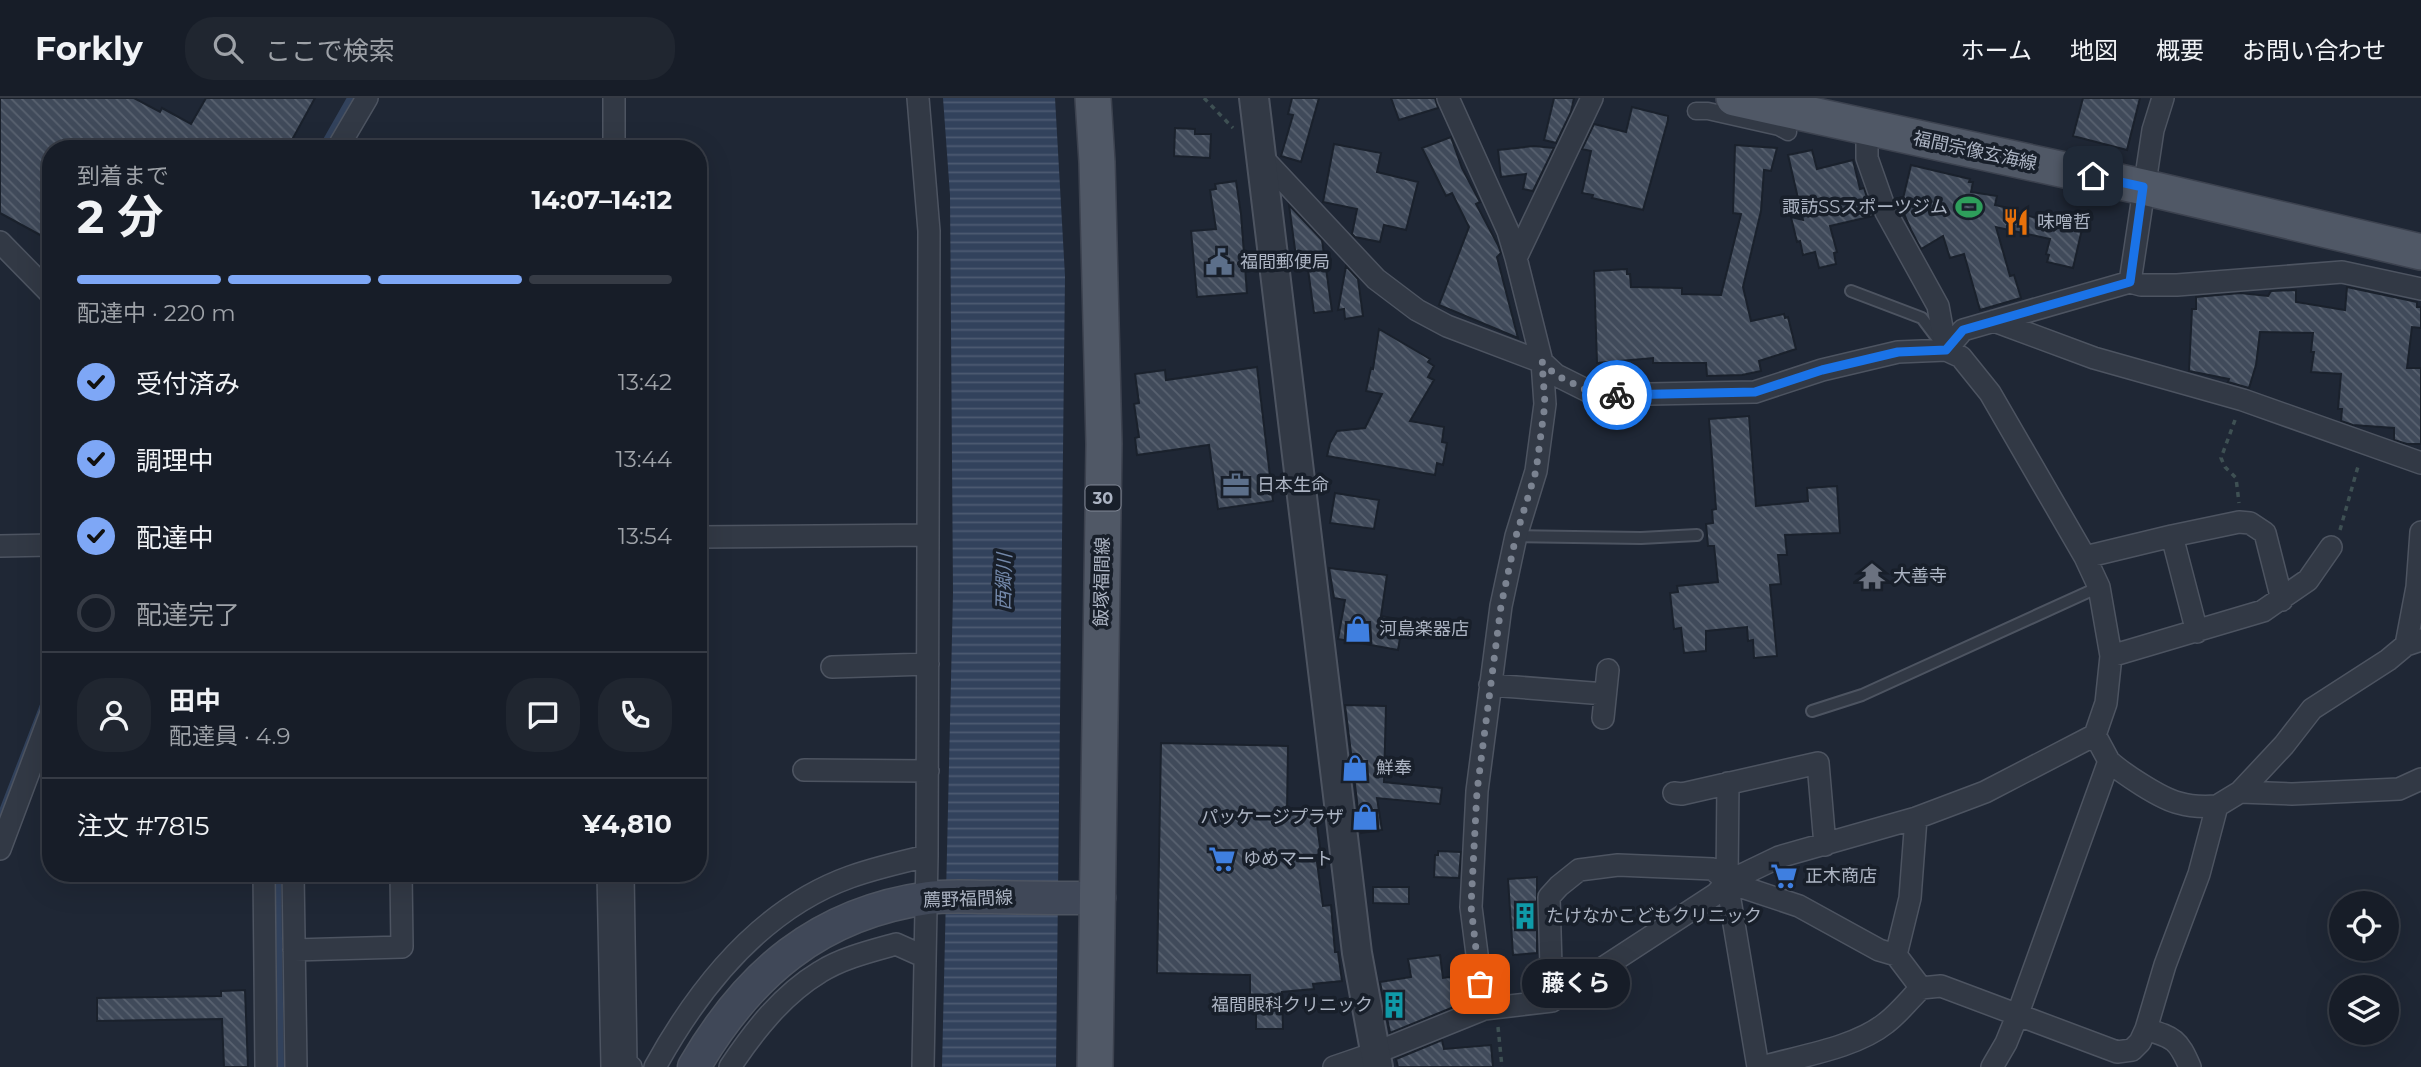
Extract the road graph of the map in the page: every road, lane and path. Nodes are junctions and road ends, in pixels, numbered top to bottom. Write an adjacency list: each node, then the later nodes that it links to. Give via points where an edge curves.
1 (367, 98): 14 (street)
2 (614, 98): 15 (street)
3 (918, 98): 33 (street, via 929,231)
4 (1093, 98): 75 (main road, 飯塚福間線 / 30, via 1104,444)
5 (1254, 98): 16 (street)
6 (1448, 98): 20 (street, via 1508,230)
7 (1592, 98): 20 (street)
8 (1747, 98): 10 (street)
9 (2163, 98): 17 (street)
10 (1738, 108): 11 (street); 12 (main road, 福間宗像玄海線); 13 (street)
11 (1696, 111)
12 (1867, 128): 17 (main road, 福間宗像玄海線); 26 (street, via 1867,158 1886,212 1938,306)
13 (1788, 132)
14 (342, 140)
15 (614, 140)
16 (1259, 154): 27 (street, via 1367,270 1418,310 1447,326); 84 (street, via 1357,953)
17 (2143, 187): 19 (main road, 福間宗像玄海線); 21 (street)
18 (0, 242): 22 (street)
19 (2421, 251)
20 (1516, 258): 27 (street)
21 (2130, 282): 23 (street, via 2177,285 2342,272); 25 (street)
22 (42, 285)
23 (2421, 289)
24 (1851, 292): 26 (lane, via 1922,318)
25 (1994, 321): 26 (street, via 1963,330); 28 (street, via 2094,358)
26 (1946, 350): 27 (street, via 1898,352 1755,392 1596,395 1556,375); 41 (street, via 1961,357 1990,393)
27 (1542, 362): 35 (street, via 1545,404 1536,471)
28 (2243, 400): 29 (street); 31 (path, via 2221,458 2236,478)
29 (2365, 444): 30 (street); 40 (path, via 2337,541)
30 (2421, 463)
31 (2239, 522): 36 (street); 43 (street, via 2265,533)
32 (2421, 532): 45 (street)
33 (928, 535): 37 (street); 47 (street)
34 (1698, 535): 35 (lane)
35 (1516, 536): 50 (street)
36 (2172, 536): 41 (street); 44 (street)
37 (707, 537)
38 (42, 545): 39 (street)
39 (0, 546)
40 (2331, 547): 43 (street, via 2308,580)
41 (2085, 557): 42 (street)
42 (2099, 587): 46 (street); 52 (lane, via 1862,695)
43 (2282, 600): 44 (street, via 2263,611)
44 (2197, 632): 46 (street)
45 (2414, 643): 61 (street, via 2312,709)
46 (2111, 656): 54 (street, via 2106,703)
47 (928, 664): 48 (street); 58 (street)
48 (832, 667)
49 (1608, 670): 51 (street)
50 (1490, 685): 51 (street); 81 (street, via 1477,791 1471,906)
51 (1605, 694): 53 (street)
52 (1812, 712)
53 (1604, 718)
54 (2095, 735): 56 (street); 64 (street, via 1985,792)
55 (42, 737): 66 (street)
56 (2109, 761): 63 (street, via 2176,803); 82 (street)
57 (804, 770): 58 (street)
58 (928, 771): 67 (street)
59 (2421, 779): 61 (street, via 2399,789)
60 (1728, 783): 62 (street); 65 (street, via 1818,763); 73 (street)
61 (2240, 792): 63 (street)
62 (1674, 793)
63 (2217, 806): 83 (street)
64 (1916, 818): 65 (street); 77 (street, via 1910,898)
65 (1825, 845): 73 (street, via 1779,858)
66 (0, 849)
67 (928, 856): 74 (street); 90 (street, via 848,878 815,894 738,949 676,1028)
68 (264, 882): 86 (street)
69 (293, 882): 76 (street)
70 (401, 882): 76 (street, via 402,947)
71 (608, 882): 88 (street)
72 (624, 882): 89 (street, via 626,1063)
73 (1727, 882): 77 (street, via 1799,906); 80 (street, via 1716,894); 80 (street, via 1713,870 1686,867 1618,865 1578,870 1549,897); 96 (street)
74 (936, 897): 75 (main road, 薦野福間線); 78 (street); 91 (main road, 薦野福間線, via 878,908 829,928 784,956 743,998)
75 (1086, 898): 94 (main road, 飯塚福間線 / 30)
76 (294, 950): 87 (street)
77 (1896, 955): 79 (street)
78 (925, 957): 92 (street, via 896,944 820,972 780,1002); 93 (street)
79 (1921, 988): 82 (street, via 1957,990); 96 (street, via 1871,1034)
80 (1552, 1001): 81 (street)
81 (1490, 1008): 84 (street); 95 (path)
82 (2017, 1016): 83 (street, via 2117,1052 2132,1050); 97 (street)
83 (2146, 1029): 98 (street, via 2176,1041)
84 (1377, 1060): 85 (street)
85 (1339, 1066)
86 (265, 1067)
87 (296, 1067)
88 (611, 1067)
89 (631, 1067)
90 (655, 1067)
91 (694, 1067)
92 (730, 1067)
93 (923, 1067)
94 (1095, 1067)
95 (1502, 1067)
96 (1760, 1067)
97 (1992, 1067)
98 (2190, 1067)

